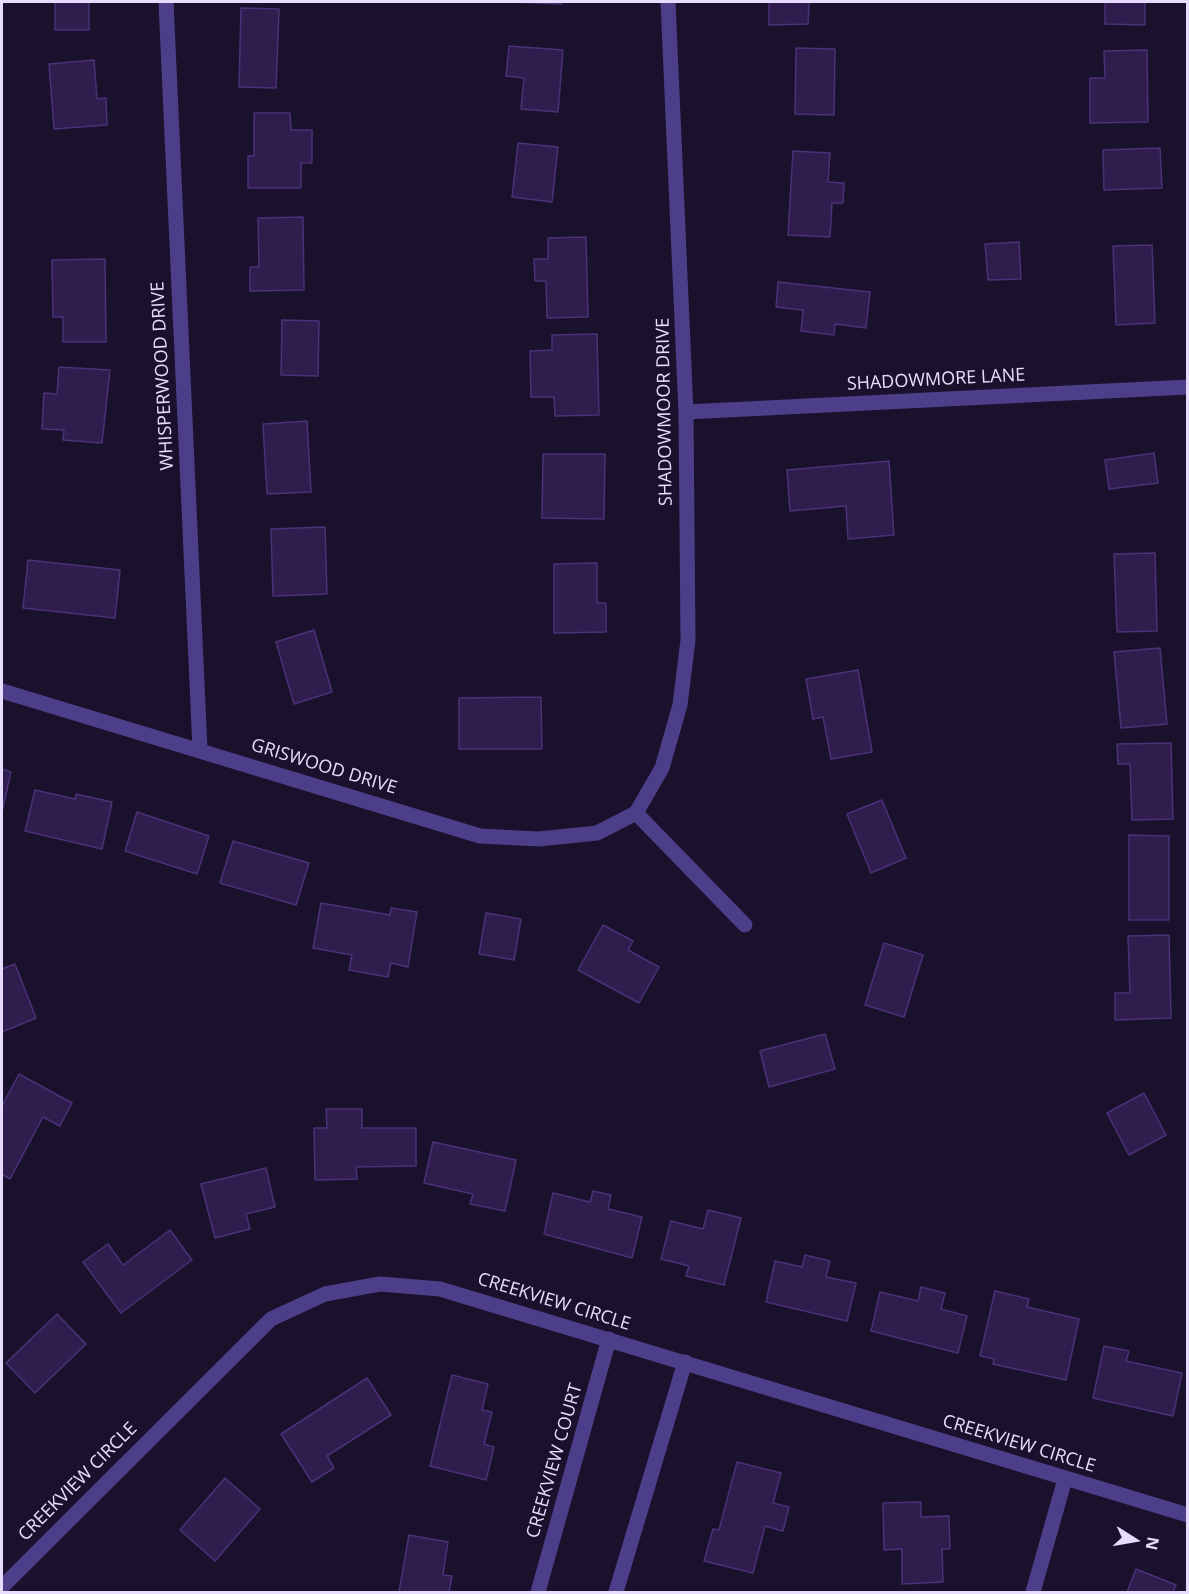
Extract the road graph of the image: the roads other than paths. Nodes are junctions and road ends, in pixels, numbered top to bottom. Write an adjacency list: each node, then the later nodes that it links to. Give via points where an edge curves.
1 (166, 2): 6 (street, WHISPERWOOD DRIVE)
2 (668, 2): 4 (street, SHADOWMOOR DRIVE)
3 (1188, 387): 4 (street, SHADOWMORE LANE)
4 (686, 412): 7 (street, SHADOWMOOR DRIVE, via 688,640 680,705 662,768)
5 (2, 690): 6 (street, GRISWOOD DRIVE)
6 (200, 749): 7 (street, GRISWOOD DRIVE, via 480,836 539,840 597,833)
7 (636, 813): 8 (street)
8 (745, 925)
9 (609, 1339): 10 (street, CREEKVIEW CIRCLE); 13 (street, CREEKVIEW CIRCLE, via 440,1289 380,1284 325,1294 271,1319); 14 (street, CREEKVIEW COURT)
10 (685, 1362): 11 (street, CREEKVIEW CIRCLE); 15 (street)
11 (1065, 1479): 12 (street, CREEKVIEW CIRCLE); 16 (street)
12 (1188, 1515)
13 (2, 1587)
14 (538, 1593)
15 (616, 1593)
16 (1033, 1593)

